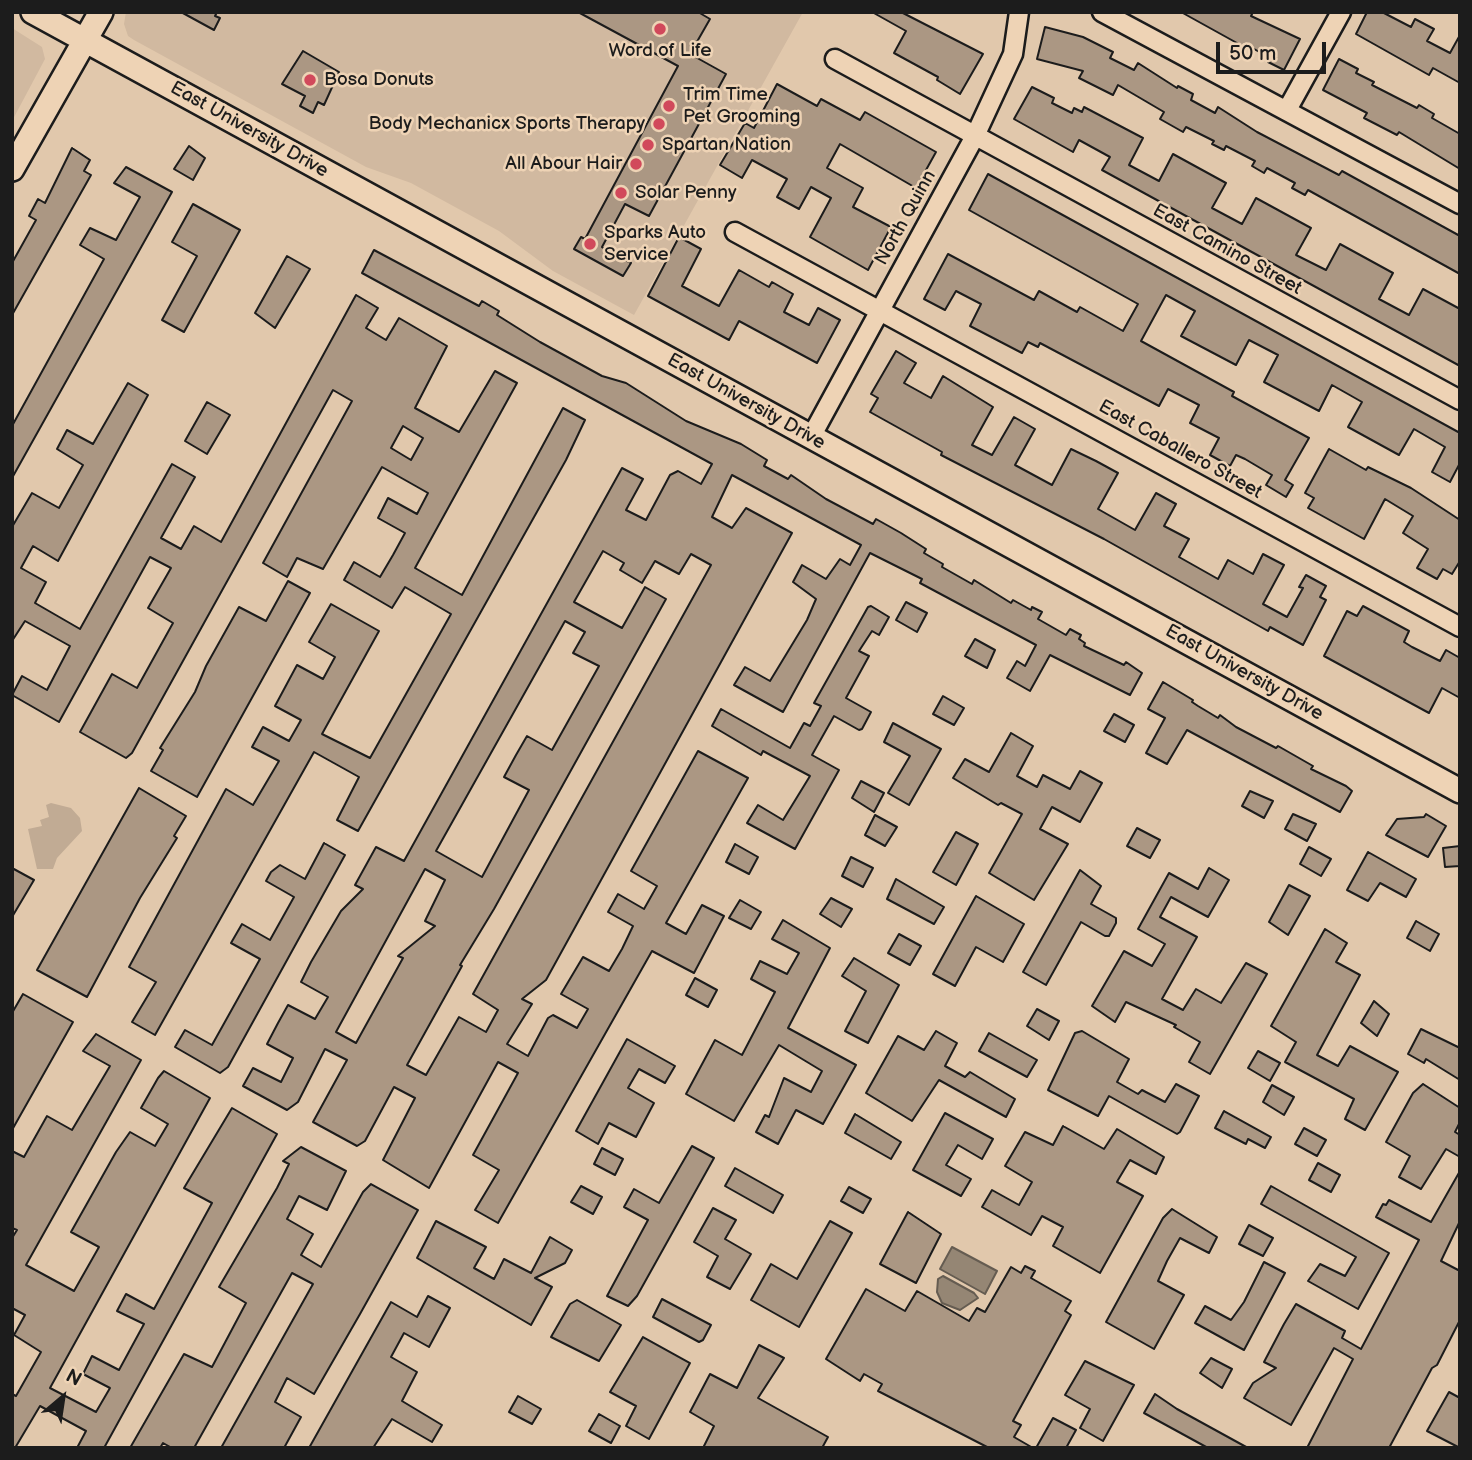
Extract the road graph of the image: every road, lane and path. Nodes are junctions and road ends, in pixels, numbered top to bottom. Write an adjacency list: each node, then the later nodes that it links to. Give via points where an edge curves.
1 (33, 12): 6 (main road, East University Drive)
2 (101, 12): 6 (main road)
3 (1019, 12): 9 (street, North Quinn, via 1013,54)
4 (1102, 12): 8 (street)
5 (1341, 12): 8 (street)
6 (85, 41): 10 (main road); 15 (main road, East University Drive)
7 (835, 59): 9 (street, East Camino Street)
8 (1287, 110): 11 (street)
9 (975, 136): 13 (street, North Quinn); 14 (street, East Camino Street)
10 (12, 169)
11 (1460, 204)
12 (734, 232): 13 (street, East Caballero Street)
13 (879, 311): 15 (street, North Quinn); 16 (street, East Caballero Street)
14 (1460, 400)
15 (811, 438): 17 (main road, East University Drive)
16 (1460, 627)
17 (1460, 791)

